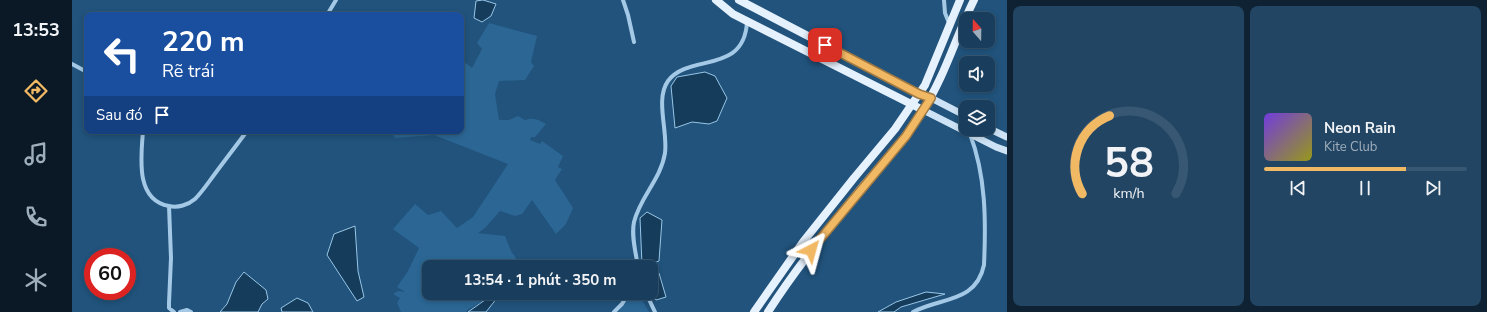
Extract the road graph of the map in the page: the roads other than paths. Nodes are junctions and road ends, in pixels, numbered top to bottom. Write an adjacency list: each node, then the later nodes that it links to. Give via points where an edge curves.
1 (336, 0): 8 (street)
2 (623, 0): 11 (street)
3 (716, 0): 9 (main road, via 733,14)
4 (944, 0): 10 (street)
5 (960, 0): 10 (main road)
6 (974, 0): 15 (main road)
7 (743, 1): 14 (main road)
8 (329, 12)
9 (747, 21): 16 (main road); 28 (street, via 743,38 729,55 679,72 672,76 664,87 662,100 666,142 663,162 636,215 633,228)
10 (949, 24): 14 (main road)
11 (634, 42)
12 (72, 64): 13 (street)
13 (84, 70)
14 (919, 94): 15 (main road); 16 (main road)
15 (931, 98): 17 (main road); 18 (main road)
16 (911, 104): 17 (main road); 36 (main road, via 895,129 803,242)
17 (923, 110): 19 (main road); 37 (main road, via 906,136 811,250)
18 (959, 112)
19 (959, 129)
20 (995, 131): 25 (main road)
21 (143, 134): 27 (street, via 141,159 146,188 156,201)
22 (245, 134): 27 (street, via 195,199 181,206)
23 (970, 136): 38 (street, via 982,179 985,210 982,273 976,284 964,294)
24 (973, 136): 26 (main road)
25 (1007, 137)
26 (1007, 151)
27 (169, 206): 31 (street, via 169,308)
28 (637, 260)
29 (625, 300): 34 (street)
30 (649, 300): 35 (street)
31 (174, 312)
32 (180, 312): 33 (street)
33 (191, 312)
34 (614, 312)
35 (655, 312)
36 (754, 312)
37 (768, 312)
38 (913, 312)

